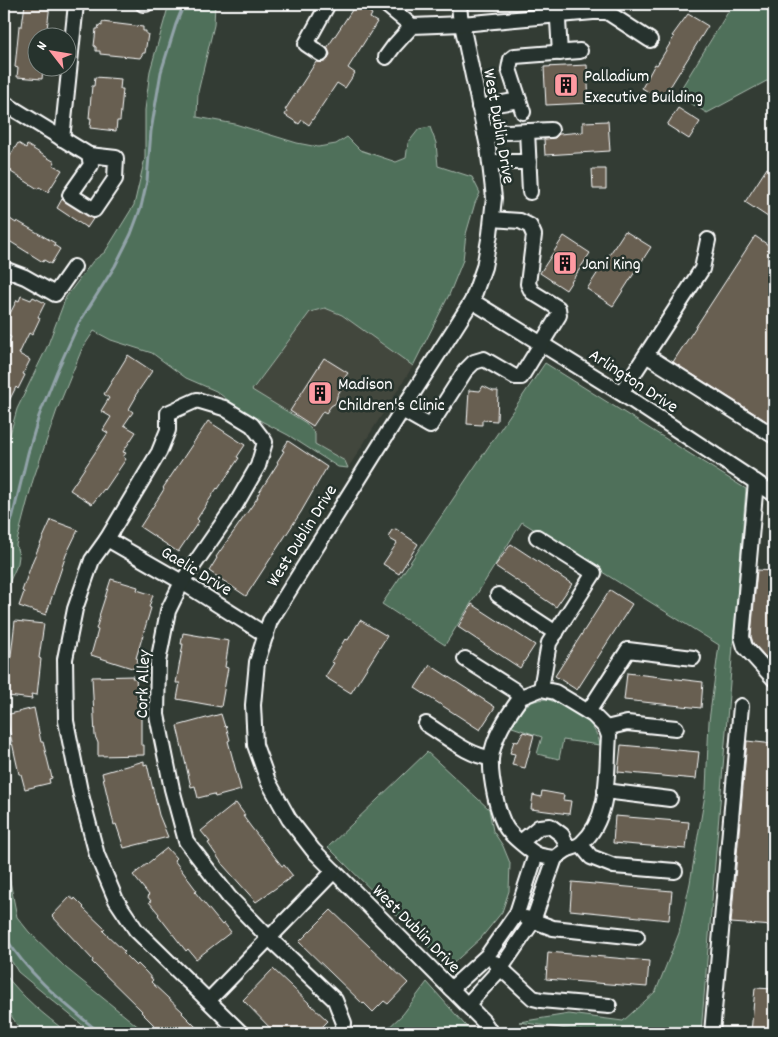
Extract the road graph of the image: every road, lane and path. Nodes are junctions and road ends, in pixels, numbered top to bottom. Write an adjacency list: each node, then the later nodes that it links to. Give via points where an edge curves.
1 (76, 4): 17 (street)
2 (328, 4): 10 (street, via 306,44)
3 (385, 4): 8 (street)
4 (459, 4): 7 (street, West Dublin Drive)
5 (603, 8): 6 (street); 9 (street)
6 (561, 11): 7 (street); 13 (street, via 570,52 515,56 510,60 509,69 521,106)
7 (462, 24): 8 (street); 13 (street, West Dublin Drive)
8 (412, 26): 11 (street)
9 (650, 40)
10 (321, 54)
11 (386, 57)
12 (4, 103): 17 (street)
13 (479, 107): 16 (street, West Dublin Drive)
14 (551, 130): 15 (street)
15 (528, 131): 16 (street); 20 (street)
16 (485, 133): 19 (street, West Dublin Drive)
17 (62, 139): 18 (street)
18 (89, 156)
19 (491, 162): 20 (street); 22 (street, West Dublin Drive)
20 (529, 162): 21 (street)
21 (530, 192)
22 (492, 219): 26 (street, West Dublin Drive, via 484,267); 27 (street, via 520,221 530,226 534,234 528,284 532,292 558,308 559,315)
23 (708, 240): 28 (street, via 702,269)
24 (74, 267): 25 (street, via 55,294)
25 (4, 269)
26 (472, 301): 27 (street, Arlington Drive); 30 (street, West Dublin Drive)
27 (542, 344): 29 (street, Arlington Drive); 30 (street, via 522,377 515,377 484,359 474,362 430,426)
28 (646, 355): 29 (street); 31 (street)
29 (621, 393): 32 (street, Arlington Drive)
30 (402, 410): 39 (street, West Dublin Drive, via 270,621)
31 (774, 436)
32 (756, 482): 33 (street, Arlington Drive); 42 (street, via 742,637 745,647)
33 (774, 494)
34 (537, 537): 38 (street, via 594,573)
35 (107, 539): 36 (street, Gaelic Drive); 36 (street, Cork Alley, via 158,452 168,430 168,413 198,400 224,408 252,425 265,442 258,466 236,504); 66 (street, via 92,560 78,601 65,659 66,721 80,791 97,855 116,900 136,930)
36 (182, 582): 39 (street, Gaelic Drive); 62 (street, Cork Alley, via 168,611 158,662 157,715 172,789 186,841 229,897)
37 (498, 595): 38 (street)
38 (556, 633): 43 (street, via 550,643)
39 (266, 635): 58 (street, West Dublin Drive, via 256,670 253,705 256,746 268,781 289,819)
40 (693, 658): 46 (street, via 628,650)
41 (465, 659): 44 (street)
42 (774, 679)
43 (541, 688): 44 (street); 46 (street, via 556,692)
44 (521, 697): 50 (street, via 508,715)
45 (741, 706): 72 (street)
46 (588, 712): 48 (street)
47 (426, 724): 50 (street, via 474,754)
48 (606, 728): 49 (street, via 627,723); 51 (street)
49 (676, 728)
50 (491, 758): 53 (street, via 501,815 507,829)
51 (605, 791): 52 (street); 54 (street, via 600,817 593,830)
52 (670, 799)
53 (521, 842): 54 (street, via 539,827 550,826); 55 (street)
54 (574, 847): 56 (street); 57 (street, via 614,866)
55 (536, 854): 56 (street); 59 (street)
56 (555, 858): 60 (street)
57 (675, 870)
58 (334, 871): 62 (street); 65 (street, West Dublin Drive)
59 (517, 913): 60 (street); 63 (street)
60 (533, 922): 61 (street, via 571,931); 64 (street)
61 (637, 937)
62 (268, 938): 66 (street); 70 (street, Cork Alley, via 335,1000 344,1023)
63 (487, 956): 64 (street); 65 (street)
64 (501, 968): 67 (street); 68 (street, via 533,998)
65 (451, 989): 67 (street, West Dublin Drive)
66 (209, 1000): 69 (street)
67 (467, 1005): 71 (street, West Dublin Drive)
68 (609, 1006)
69 (241, 1033)
70 (341, 1033)
71 (491, 1033)
72 (712, 1033)

